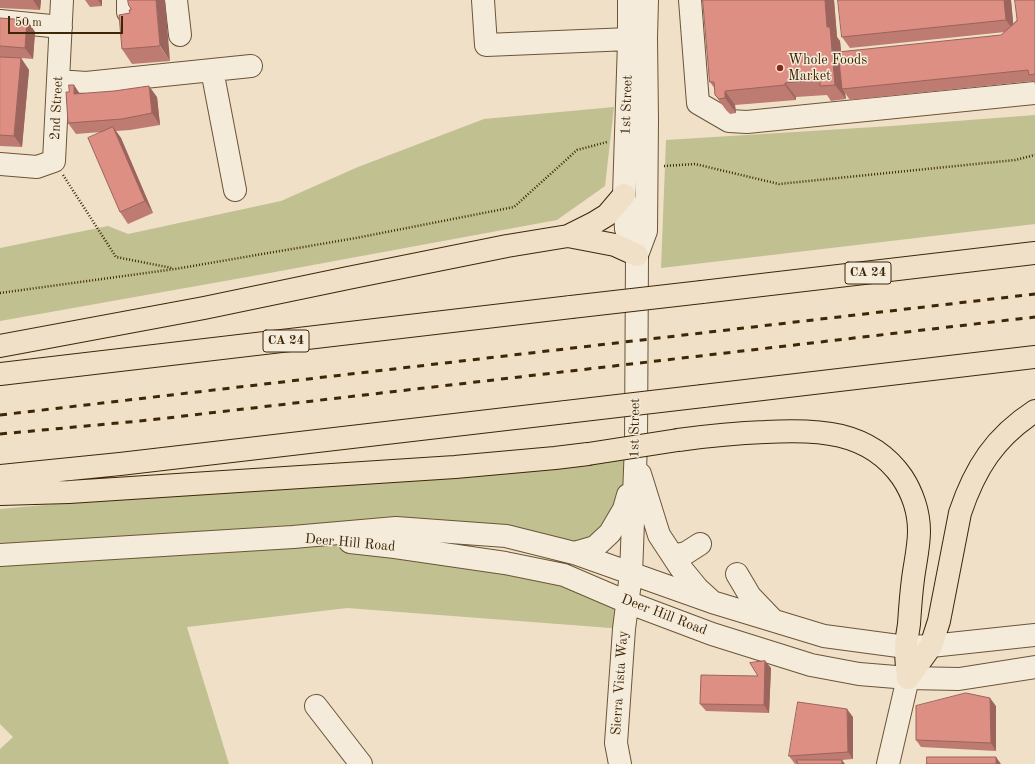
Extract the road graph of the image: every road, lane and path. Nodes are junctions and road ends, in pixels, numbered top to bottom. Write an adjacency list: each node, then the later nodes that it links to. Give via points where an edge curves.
1 (62, 0): 9 (street, 2nd Street)
2 (176, 0): 11 (street)
3 (483, 0): 10 (street, via 486,45)
4 (630, 0): 10 (street, 1st Street)
5 (638, 0): 10 (street)
6 (647, 0): 20 (street, 1st Street)
7 (690, 0): 15 (street, via 698,103 729,121 747,122)
8 (0, 21): 9 (street)
9 (61, 27): 14 (street, 2nd Street)
10 (629, 31): 16 (street, 1st Street)
11 (180, 35)
12 (251, 66): 13 (street)
13 (212, 70): 14 (street, via 86,83); 21 (street)
14 (58, 81): 18 (street, 2nd Street)
15 (1035, 93)
16 (626, 137): 22 (street, 1st Street); 26 (path, via 577,150 514,208)
17 (1035, 155): 20 (path, via 1015,160 779,184 695,164)
18 (54, 161): 19 (street, via 37,167); 26 (path, via 116,257)
19 (0, 164)
20 (647, 167): 25 (street, 1st Street, via 646,231)
21 (235, 190)
22 (624, 195): 23 (highway, via 594,224); 25 (street, 1st Street, via 626,229)
23 (568, 236): 25 (highway, via 615,245); 28 (highway)
24 (1035, 253): 30 (highway, CA 24, bridge)
25 (637, 255): 32 (street, 1st Street)
26 (175, 269): 27 (path)
27 (0, 293)
28 (0, 346)
29 (1035, 357): 33 (highway, bridge)
30 (0, 374)
31 (1035, 411): 46 (highway, via 1013,427 994,447 977,471 960,513 939,621)
32 (634, 466): 37 (street, via 624,509 610,533 595,547); 39 (street, via 659,535); 40 (street, 1st Street)
33 (0, 476)
34 (0, 494): 47 (highway, bridge, via 69,492 522,462 678,440 758,432 820,432 840,435 875,451 889,461 908,488 915,505 919,540)
35 (293, 537): 37 (street, Deer Hill Road, via 396,528 506,536); 38 (street, Deer Hill Road); 42 (street, Deer Hill Road, via 395,546 505,563 564,575)
36 (700, 544): 39 (street, via 686,553)
37 (574, 553): 40 (street, Deer Hill Road)
38 (0, 555)
39 (673, 556): 43 (street, via 698,589)
40 (630, 574): 42 (street, 1st Street); 43 (street, Deer Hill Road)
41 (737, 574): 44 (street, via 750,596)
42 (627, 602): 49 (street, Deer Hill Road, via 712,634 811,665 859,674); 52 (street, Sierra Vista Way, via 616,742)
43 (712, 602): 44 (street, Deer Hill Road)
44 (776, 622): 47 (street, Deer Hill Road, via 824,636)
45 (1035, 635): 46 (street, Deer Hill Road)
46 (931, 646): 47 (street, Deer Hill Road); 49 (highway)
47 (906, 647): 49 (highway)
48 (1035, 667): 49 (street, Deer Hill Road, via 959,679)
49 (908, 678): 53 (street)
50 (316, 706): 51 (street)
51 (361, 764)
52 (620, 764)
53 (888, 764)

